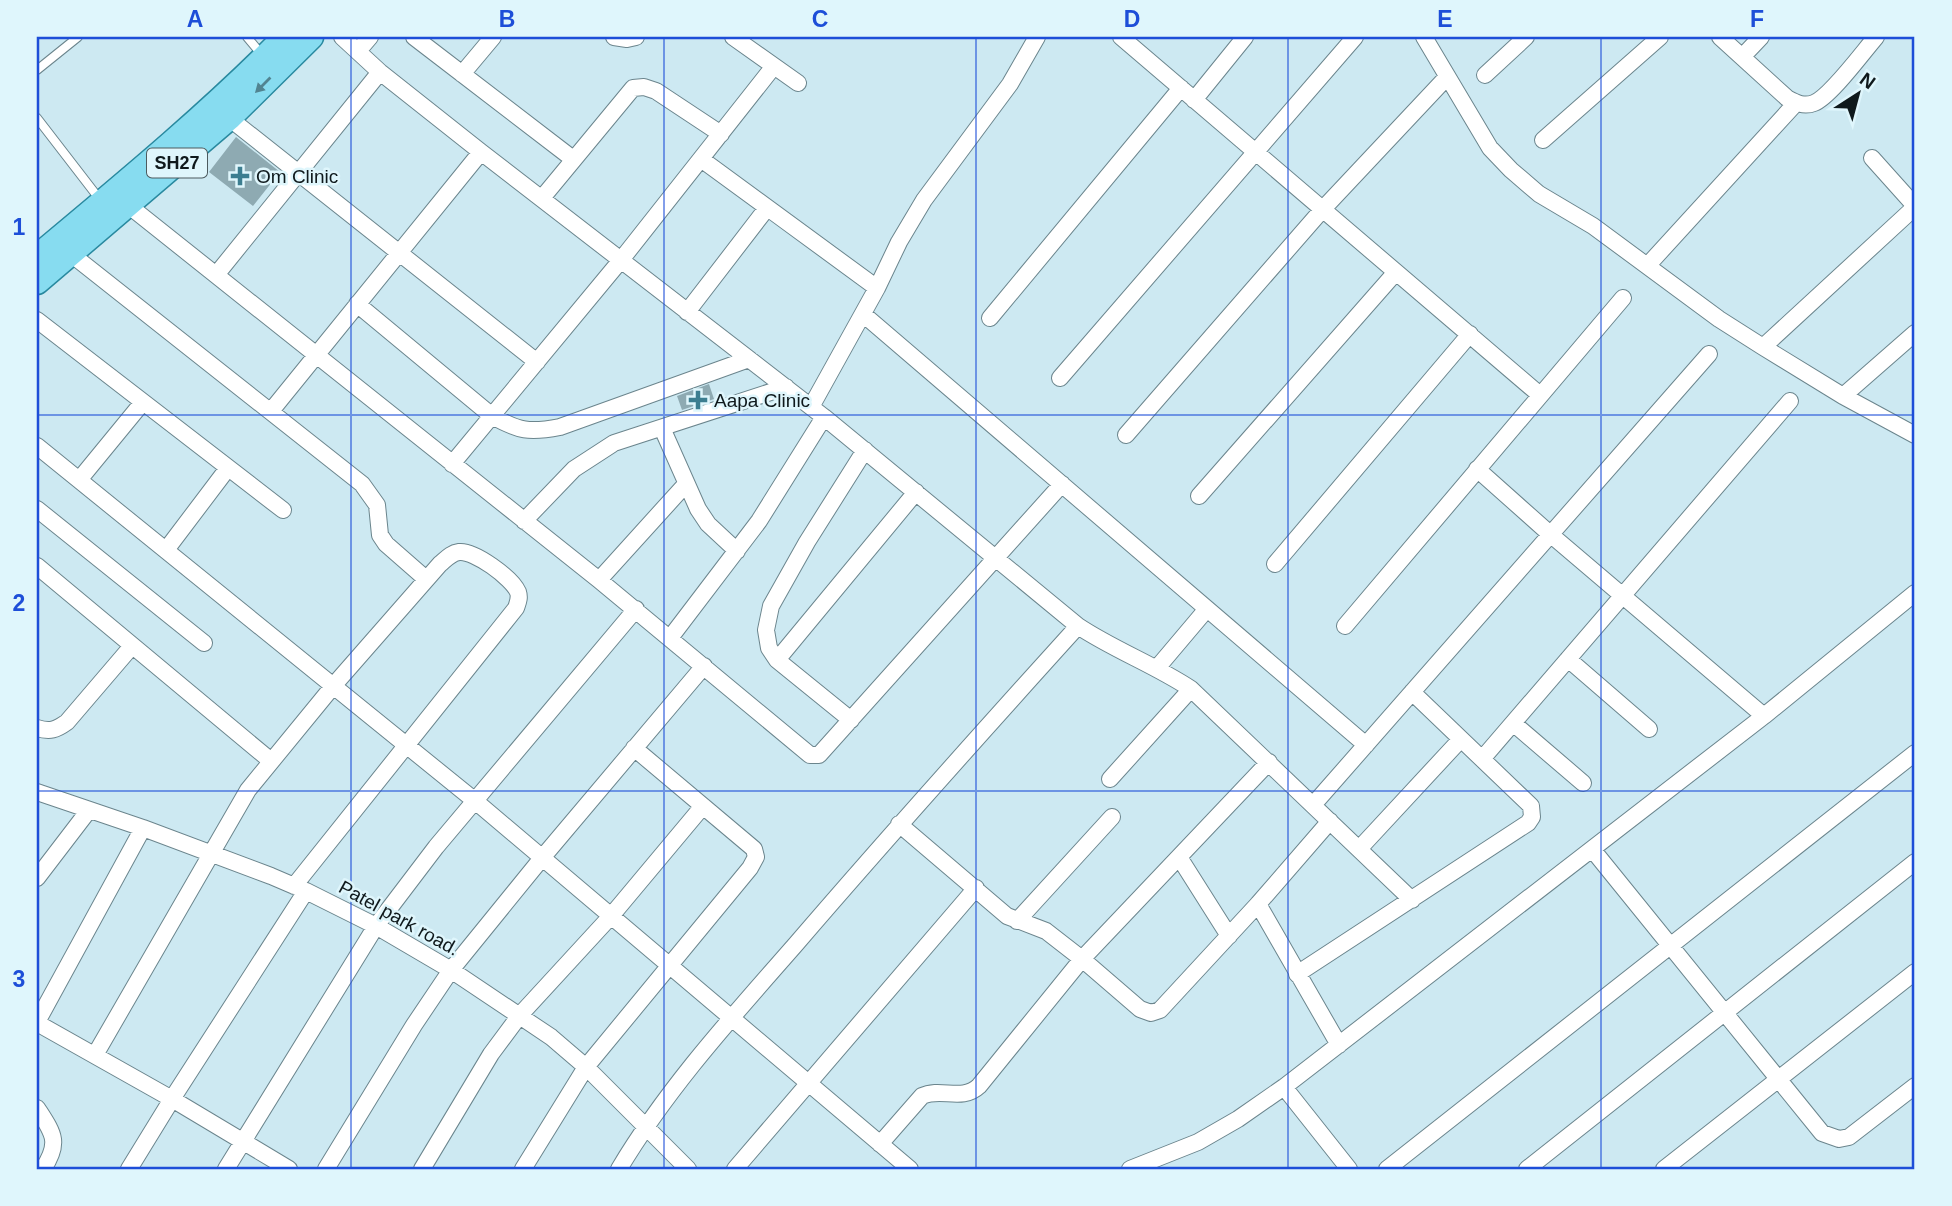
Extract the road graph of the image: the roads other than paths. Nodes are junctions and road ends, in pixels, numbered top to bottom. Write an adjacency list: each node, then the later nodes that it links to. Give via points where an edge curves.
1 (78, 37): 26 (lane)
2 (247, 37): 23 (lane)
3 (285, 37): 23 (main road, SH27)
4 (311, 37): 36 (main road, SH27, one-way to 36)
5 (342, 37): 22 (street)
6 (370, 37): 22 (street)
7 (414, 37): 28 (street)
8 (493, 37): 28 (street)
9 (614, 37): 10 (street)
10 (636, 37)
11 (733, 37): 25 (street)
12 (1037, 37): 59 (street, via 1010,84 924,200)
13 (1245, 37): 33 (street)
14 (1355, 37): 40 (street)
15 (1424, 37): 30 (street)
16 (1526, 37): 29 (street)
17 (1660, 37): 38 (street)
18 (1720, 37): 24 (street)
19 (1761, 37): 24 (street)
20 (1876, 37): 34 (street, via 1823,99)
21 (1126, 38): 32 (street)
22 (358, 51): 27 (street)
23 (265, 57): 46 (main road, SH27, via 227,96)
24 (1742, 57): 34 (street)
25 (774, 66): 31 (street); 37 (street)
26 (37, 70)
27 (380, 72): 39 (street); 44 (street)
28 (462, 74): 42 (street)
29 (1485, 75)
30 (1447, 77): 50 (street); 55 (street, via 1490,148 1511,170 1539,194)
31 (798, 83)
32 (1181, 88): 33 (street); 64 (street)
33 (1194, 100): 40 (street)
34 (1796, 103): 55 (street)
35 (37, 118): 46 (lane)
36 (229, 118): 44 (street); 47 (main road, SH27)
37 (720, 134): 42 (street, via 656,91 634,88); 43 (street)
38 (1543, 140)
39 (481, 152): 45 (street); 51 (street)
40 (1255, 153): 50 (street); 73 (street)
41 (1872, 158): 48 (street)
42 (573, 159): 45 (street)
43 (701, 159): 49 (street); 54 (street)
44 (299, 174): 51 (street); 57 (street)
45 (542, 198): 54 (street)
46 (103, 203): 53 (main road, SH27)
47 (128, 205): 52 (main road, SH27); 57 (street)
48 (1915, 206): 68 (street)
49 (767, 208): 59 (street); 62 (street)
50 (1322, 211): 56 (street); 83 (street)
51 (398, 253): 61 (street); 72 (street)
52 (71, 254): 58 (main road, SH27); 79 (street)
53 (37, 257)
54 (621, 260): 62 (street); 72 (street)
55 (1648, 265): 68 (street)
56 (1396, 272): 67 (street); 94 (street)
57 (216, 275): 70 (street)
58 (37, 282)
59 (877, 288): 63 (street)
60 (1623, 298): 75 (street)
61 (357, 304): 70 (street); 81 (street)
62 (687, 312): 71 (street)
63 (863, 314): 80 (street); 91 (street)
64 (990, 318)
65 (37, 320): 78 (street)
66 (1915, 332): 76 (street)
67 (1470, 334): 75 (street); 102 (street)
68 (1763, 347): 76 (street)
69 (1709, 354): 98 (street)
70 (316, 355): 79 (street); 87 (street)
71 (749, 359): 74 (street); 81 (street, via 560,427 535,432 515,429)
72 (537, 362): 81 (street)
73 (1060, 378)
74 (786, 387): 80 (street); 82 (street)
75 (1540, 395): 89 (street)
76 (1843, 397): 84 (street)
77 (1790, 401): 107 (street)
78 (143, 402): 88 (street); 90 (street)
79 (271, 411): 104 (street, via 362,484 377,505 380,535 386,544)
80 (817, 412): 86 (street); 100 (street, via 759,521)
81 (492, 416): 87 (street)
82 (662, 428): 92 (street); 97 (street, via 594,454)
83 (1126, 435)
84 (1915, 435)
85 (37, 446): 90 (street)
86 (865, 450): 93 (street); 116 (street, via 771,606 766,630)
87 (453, 464): 97 (street)
88 (228, 468): 96 (street); 99 (street)
89 (1477, 468): 98 (street); 111 (street)
90 (79, 480): 99 (street)
91 (1062, 484): 101 (street); 109 (street)
92 (685, 485): 100 (street, via 708,524); 105 (street)
93 (916, 492): 101 (street); 116 (street)
94 (1199, 496)
95 (37, 509): 113 (street)
96 (283, 510)
97 (524, 521): 105 (street)
98 (1550, 534): 107 (street); 121 (street)
99 (166, 550): 119 (street)
100 (737, 551): 112 (street)
101 (996, 560): 110 (street); 123 (street)
102 (1275, 564)
103 (37, 566): 114 (street)
104 (426, 579): 119 (street); 128 (street, via 451,554 462,551 507,579 520,598 510,619)
105 (599, 580): 108 (street)
106 (1915, 593): 122 (street)
107 (1623, 596): 115 (street); 122 (street)
108 (636, 609): 112 (street); 138 (street)
109 (1206, 610): 118 (street); 129 (street)
110 (1078, 626): 118 (street); 144 (street)
111 (1345, 626)
112 (670, 638): 117 (street)
113 (204, 643)
114 (132, 646): 125 (street, via 67,722 57,730); 133 (street)
115 (1568, 659): 124 (street); 126 (street)
116 (777, 660): 123 (street)
117 (705, 666): 123 (street, via 810,755 819,755); 130 (street)
118 (1157, 668): 120 (street)
119 (334, 685): 128 (street); 133 (street)
120 (1191, 689): 134 (street); 135 (street)
121 (1412, 692): 127 (street); 129 (street)
122 (1764, 716): 147 (street)
123 (851, 720)
124 (1513, 723): 132 (street); 136 (street)
125 (37, 728)
126 (1649, 729)
127 (1461, 739): 132 (street); 146 (street)
128 (407, 745): 138 (street); 154 (street)
129 (1366, 745): 139 (street)
130 (634, 748): 140 (street); 150 (street)
131 (1915, 753): 161 (street)
132 (1482, 759): 155 (street, via 1531,806 1532,817)
133 (271, 761): 148 (street, via 248,790)
134 (1269, 762): 139 (street); 149 (street)
135 (1110, 779)
136 (1583, 783)
137 (37, 792): 141 (street, Patel park road.)
138 (474, 800): 150 (street); 159 (street)
139 (1313, 805): 143 (street)
140 (703, 806): 157 (street); 163 (street, via 754,849 756,856)
141 (89, 810): 145 (street, Patel park road.); 152 (street)
142 (1112, 817): 158 (street)
143 (1330, 821): 146 (street); 156 (street)
144 (899, 824): 153 (street); 169 (street)
145 (143, 828): 148 (street, Patel park road.); 170 (street)
146 (1359, 849): 155 (street)
147 (1592, 849): 161 (street); 171 (street)
148 (211, 854): 154 (street, Patel park road.); 172 (street)
149 (1179, 857): 160 (street); 162 (street)
150 (542, 858): 157 (street); 164 (street)
151 (1915, 862): 167 (street)
152 (37, 878)
153 (976, 888): 158 (street); 175 (street)
154 (300, 889): 159 (street, Patel park road.); 178 (street)
155 (1412, 900): 166 (street)
156 (1258, 904): 160 (street); 166 (street)
157 (611, 916): 163 (street); 168 (street)
158 (1017, 921): 162 (street, via 1037,926)
159 (376, 926): 164 (street, Patel park road.); 181 (street)
160 (1229, 936): 162 (street, via 1160,1010 1151,1013 1140,1009)
161 (1669, 945): 167 (street); 196 (street)
162 (1082, 958): 182 (street, via 972,1092 922,1096)
163 (671, 966): 169 (street); 173 (street)
164 (451, 970): 168 (street, Patel park road.); 187 (street)
165 (1915, 972): 174 (street)
166 (1297, 974): 171 (street)
167 (1724, 1014): 174 (street); 197 (street)
168 (520, 1015): 173 (street, Patel park road.); 188 (street, via 491,1054)
169 (731, 1019): 175 (street); 180 (street)
170 (37, 1022): 172 (street)
171 (1339, 1045): 177 (street)
172 (95, 1055): 178 (street)
173 (586, 1068): 180 (street, Patel park road.); 189 (street)
174 (1777, 1080): 176 (street, via 1814,1126 1839,1139 1849,1137); 198 (street)
175 (810, 1084): 182 (street); 192 (street)
176 (1915, 1086)
177 (1284, 1087): 194 (street, via 1198,1142); 195 (street)
178 (172, 1099): 181 (street); 184 (street)
179 (37, 1108): 183 (street, via 54,1136)
180 (646, 1125): 190 (street); 191 (street, Patel park road.)
181 (243, 1142): 185 (street); 186 (street)
182 (880, 1144): 193 (street)
183 (43, 1169)
184 (130, 1169)
185 (226, 1169)
186 (289, 1169)
187 (326, 1169)
188 (422, 1169)
189 (523, 1169)
190 (620, 1169)
191 (688, 1169)
192 (735, 1169)
193 (910, 1169)
194 (1130, 1169)
195 (1349, 1169)
196 (1387, 1169)
197 (1527, 1169)
198 (1664, 1169)

